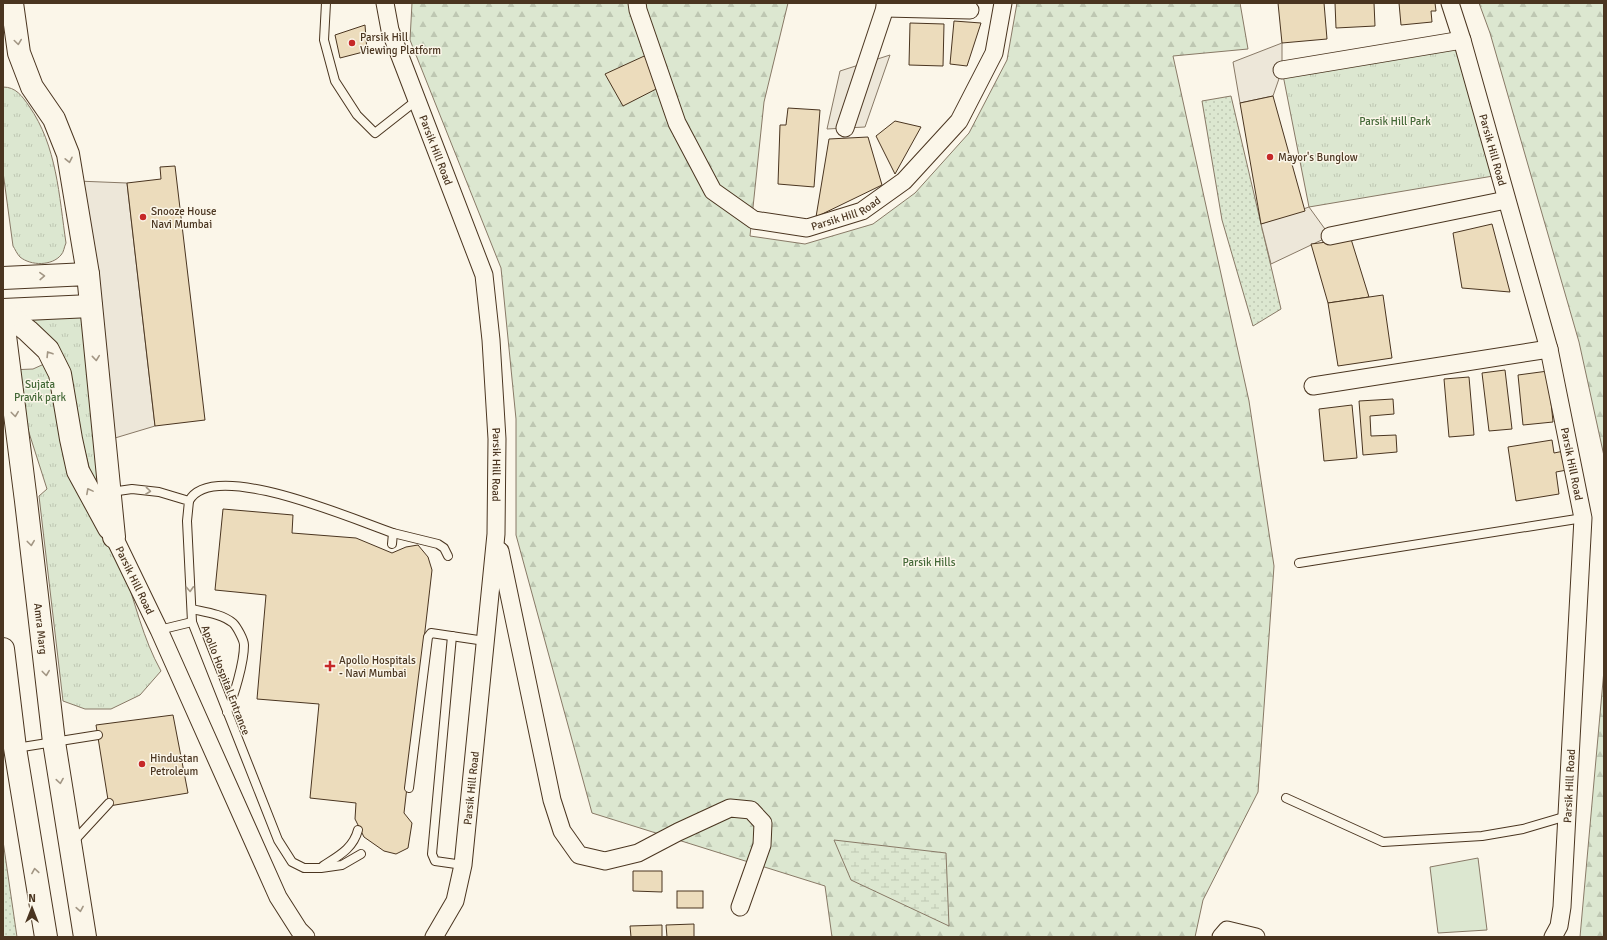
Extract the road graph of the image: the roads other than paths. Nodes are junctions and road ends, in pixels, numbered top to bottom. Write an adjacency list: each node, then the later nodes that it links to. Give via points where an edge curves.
1 (12, 3): 15 (main road, Parsik Hill Road, one-way to 15, via 19,52 32,87 54,119 68,154)
2 (326, 3): 11 (lane, via 324,40 335,81 357,115 375,133)
3 (385, 3): 11 (street, Parsik Hill Road, via 390,30)
4 (637, 3): 5 (street, Parsik Hill Road, via 677,123 713,191 754,220 807,228 862,211 904,181 959,121 994,52)
5 (1003, 3)
6 (1450, 3): 9 (street, Parsik Hill Road)
7 (885, 5): 8 (street); 12 (street)
8 (970, 10)
9 (1462, 40): 10 (street); 13 (street, Parsik Hill Road)
10 (1282, 70)
11 (417, 100): 26 (street, Parsik Hill Road, via 484,275 497,439)
12 (845, 128)
13 (1506, 200): 14 (street); 20 (street, Parsik Hill Road)
14 (1330, 236)
15 (88, 274): 16 (main road, one-way to 15); 17 (main road, Parsik Hill Road)
16 (3, 278)
17 (91, 306): 18 (main road); 27 (main road, Parsik Hill Road, one-way to 27)
18 (3, 310): 27 (main road, one-way to 18, via 78,471 70,439 60,374 48,350)
19 (3, 320): 39 (main road, Amra Marg, one-way to 39)
20 (1549, 349): 21 (street); 24 (street, Parsik Hill Road)
21 (1313, 386)
22 (110, 492): 23 (lane, one-way to 23, via 132,489 159,492)
23 (189, 501): 25 (lane, via 192,495 206,488 224,485 246,487 279,494); 31 (lane, Apollo Hospital Entrance, one-way to 31, via 187,521)
24 (1583, 518): 30 (lane); 44 (street, Parsik Hill Road)
25 (393, 533): 28 (lane); 29 (lane, via 438,544 444,548)
26 (496, 534): 35 (street, Parsik Hill Road); 50 (street, via 552,800 562,831 579,855 604,861 638,853 730,808 751,810 763,824 762,846)
27 (114, 538): 33 (street, Parsik Hill Road)
28 (392, 544)
29 (448, 556)
30 (1299, 563)
31 (192, 609): 32 (lane, Apollo Hospital Entrance); 37 (lane, via 219,616 234,624 244,644 240,672)
32 (192, 622): 33 (lane); 37 (lane, Apollo Hospital Entrance)
33 (159, 630): 53 (street, Parsik Hill Road, via 278,897)
34 (452, 636): 35 (lane); 41 (lane, via 431,633 428,637); 48 (lane, via 432,854 435,861)
35 (486, 641): 48 (street, Parsik Hill Road)
36 (3, 649): 40 (main road)
37 (227, 712): 49 (lane, Apollo Hospital Entrance, via 278,840 292,862 304,868)
38 (98, 736): 39 (lane)
39 (54, 742): 40 (lane); 46 (main road, Amra Marg, one-way to 46)
40 (15, 748): 51 (main road, one-way to 40)
41 (409, 788)
42 (1286, 798): 44 (lane, via 1382,842 1482,836 1523,829)
43 (109, 803): 46 (lane)
44 (1568, 816): 57 (street, Parsik Hill Road, via 1562,907 1559,926)
45 (358, 830): 49 (lane, via 356,839 347,850)
46 (70, 845): 52 (main road, Amra Marg, one-way to 52)
47 (361, 854): 49 (lane, Apollo Hospital Entrance, via 342,865)
48 (463, 865): 54 (street, Parsik Hill Road, via 455,901)
49 (321, 868)
50 (740, 906)
51 (46, 937)
52 (85, 937)
53 (306, 937)
54 (434, 937)
55 (1221, 937): 56 (street, via 1227,930)
56 (1256, 937)
57 (1553, 937)

